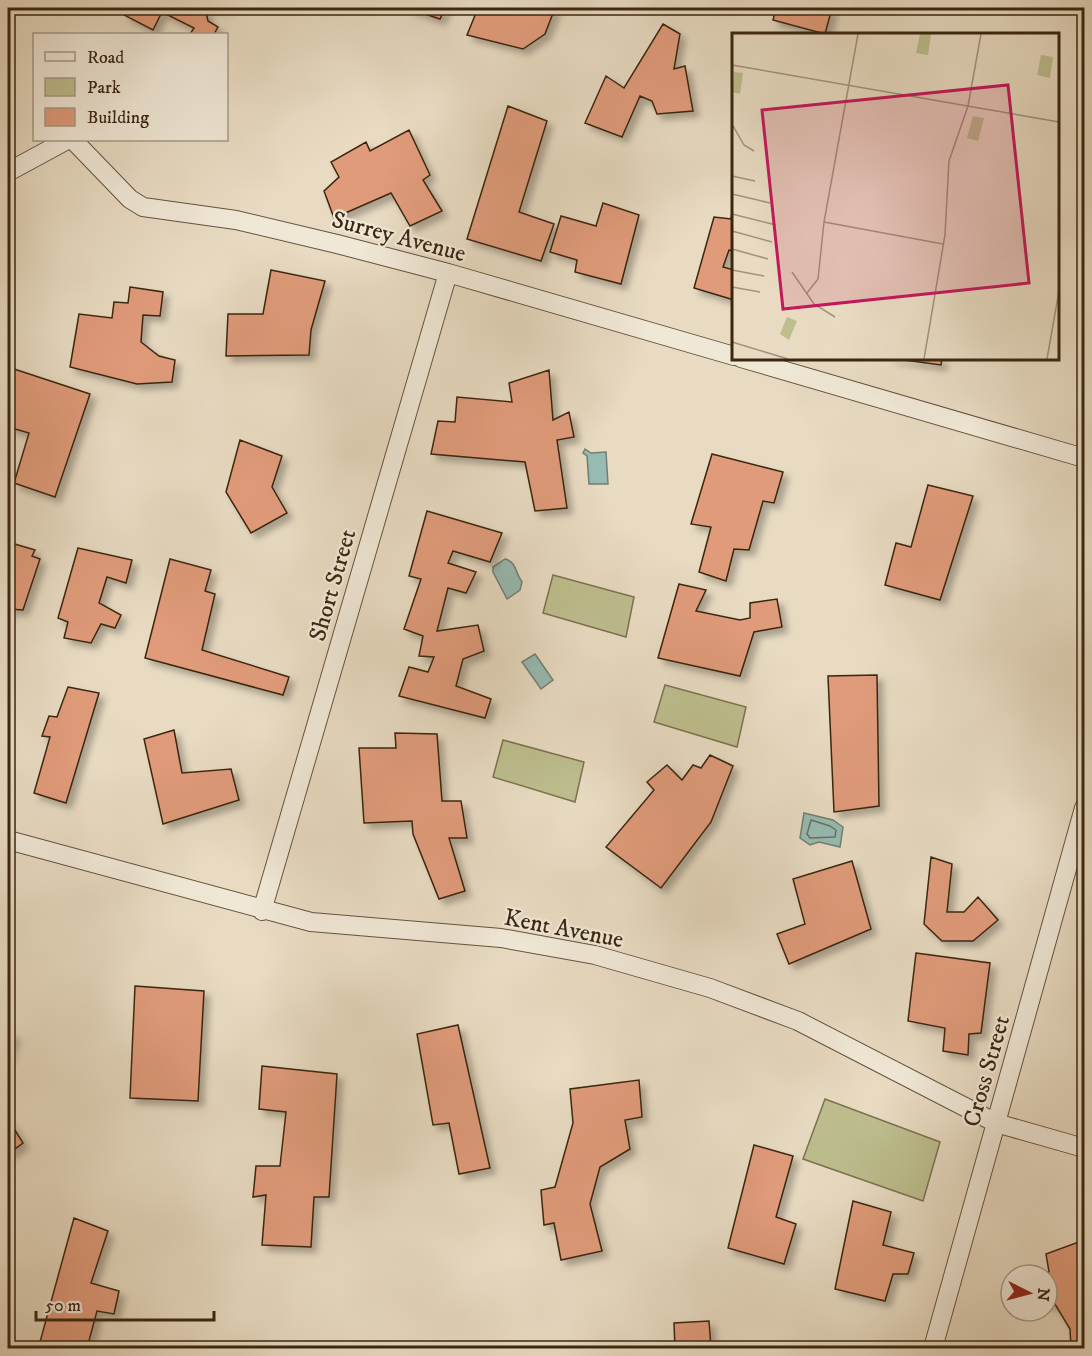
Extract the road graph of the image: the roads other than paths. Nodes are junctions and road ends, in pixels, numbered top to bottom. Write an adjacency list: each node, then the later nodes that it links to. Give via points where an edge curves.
1 (66, 141): 3 (street)
2 (74, 141): 4 (street, Surrey Avenue, via 130,199 144,207 236,220)
3 (8, 172)
4 (448, 273): 5 (street, Surrey Avenue); 10 (street, Short Street)
5 (732, 355)
6 (748, 360): 7 (street)
7 (1084, 458)
8 (1084, 807): 11 (street, Cross Street)
9 (8, 840): 10 (street, Kent Avenue)
10 (262, 911): 11 (street, Kent Avenue, via 311,922 501,938 595,955 710,988 798,1021)
11 (996, 1123): 12 (street, Kent Avenue); 13 (street, Cross Street)
12 (1084, 1148)
13 (933, 1348)

